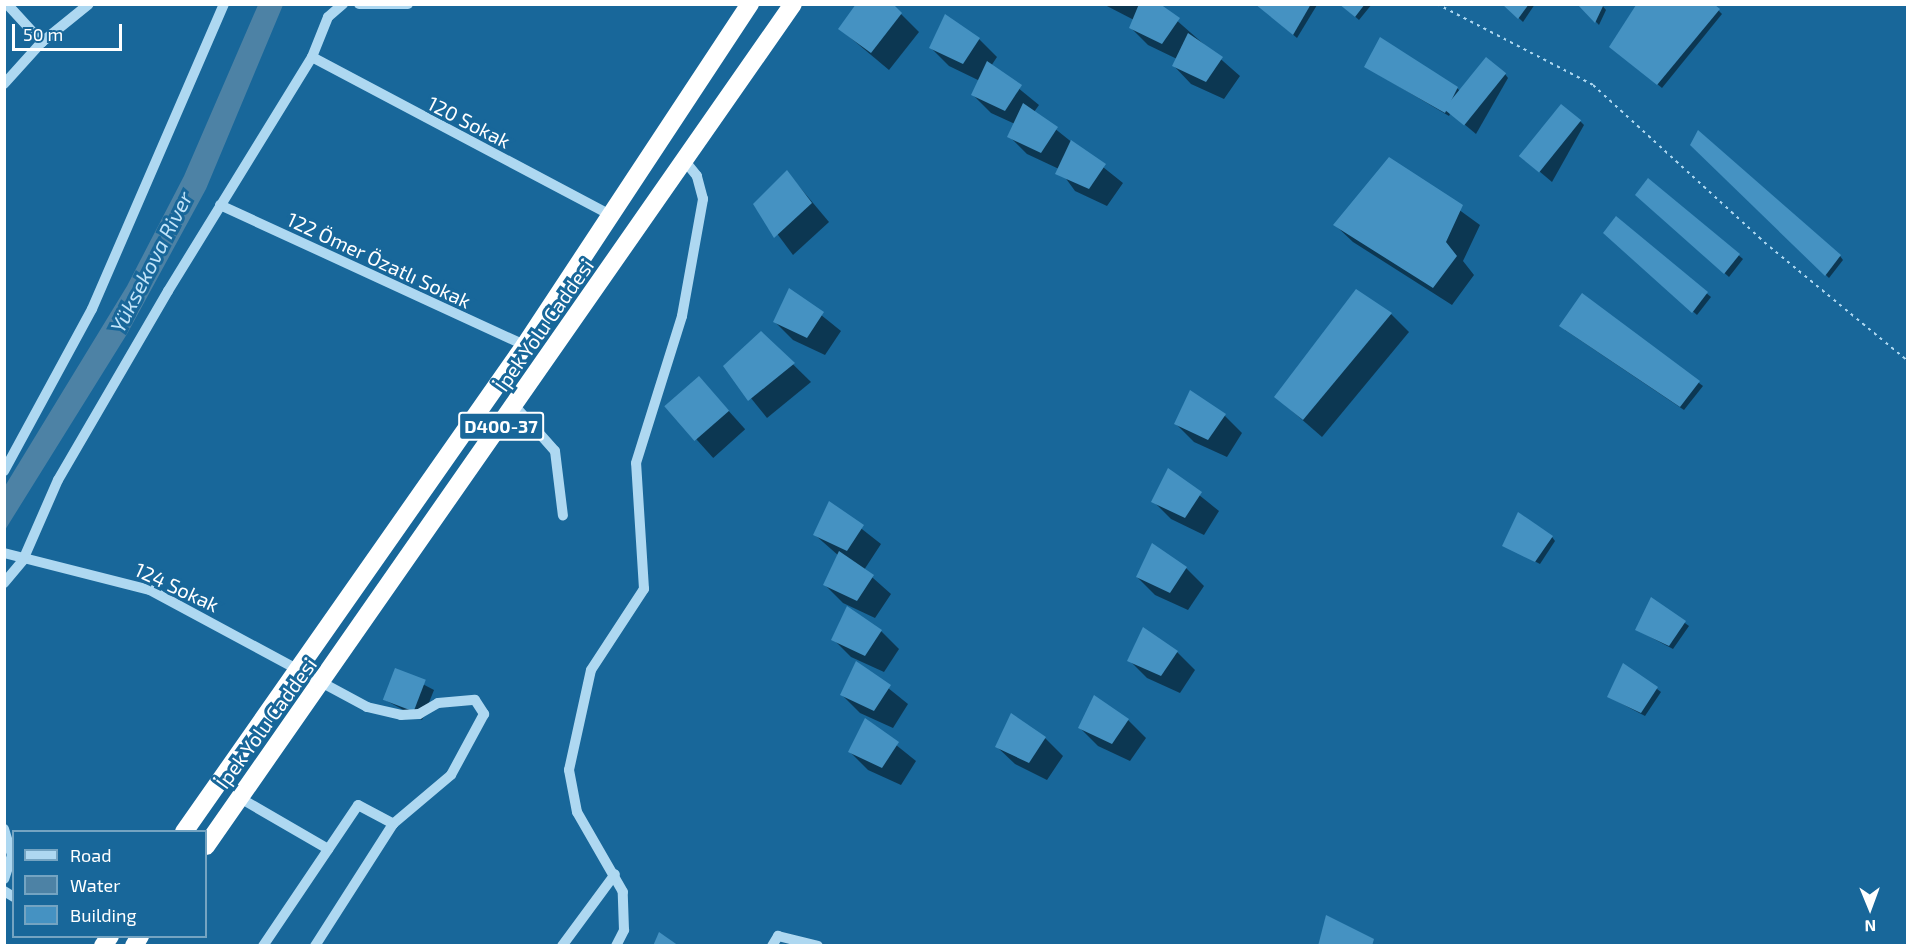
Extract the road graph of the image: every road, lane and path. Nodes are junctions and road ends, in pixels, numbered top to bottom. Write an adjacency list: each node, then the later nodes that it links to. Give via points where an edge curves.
1 (7, 4): 10 (street)
2 (224, 4): 19 (street, via 80,335)
3 (359, 4): 4 (street)
4 (408, 4)
5 (750, 4): 15 (highway, İpek Yolu Caddesi / D400-37)
6 (794, 4): 13 (highway, İpek Yolu Caddesi / D400-37)
7 (1437, 4): 17 (path, via 1593,85 1770,247)
8 (82, 6): 10 (street)
9 (336, 6): 11 (street)
10 (42, 42): 12 (street)
11 (312, 57): 14 (street); 15 (street, 120 Sokak)
12 (4, 84)
13 (685, 162): 18 (highway, İpek Yolu Caddesi / D400-37); 32 (street, via 697,176 703,199 686,298 636,463 646,579 637,606 591,670 569,770 577,812)
14 (220, 205): 16 (street, 122 Ömer Özatlı Sokak); 22 (street, via 58,480)
15 (611, 214): 16 (highway, İpek Yolu Caddesi / D400-37)
16 (525, 345): 24 (highway, İpek Yolu Caddesi / D400-37)
17 (1908, 361)
18 (515, 406): 20 (street, via 555,451); 25 (highway, İpek Yolu Caddesi / D400-37)
19 (4, 471)
20 (563, 516)
21 (4, 553): 22 (street, 124 Sokak)
22 (23, 560): 23 (street); 24 (street, 124 Sokak, via 150,590)
23 (4, 583)
24 (299, 669): 25 (street, 124 Sokak); 29 (highway, İpek Yolu Caddesi / D400-37)
25 (322, 683): 26 (highway, İpek Yolu Caddesi / D400-37); 27 (street, 124 Sokak, via 367,707 401,715 458,699 474,700 484,714 451,775)
26 (240, 798): 30 (highway, İpek Yolu Caddesi / D400-37); 31 (street)
27 (393, 824): 31 (street, via 358,805); 36 (street)
28 (4, 829): 33 (street, via 12,855)
29 (185, 830)
30 (207, 845)
31 (328, 849): 35 (street)
32 (615, 874): 37 (street); 38 (street, via 626,911)
33 (4, 879)
34 (775, 941): 39 (street)
35 (263, 945)
36 (315, 945)
37 (562, 945)
38 (616, 945)
39 (818, 945)

